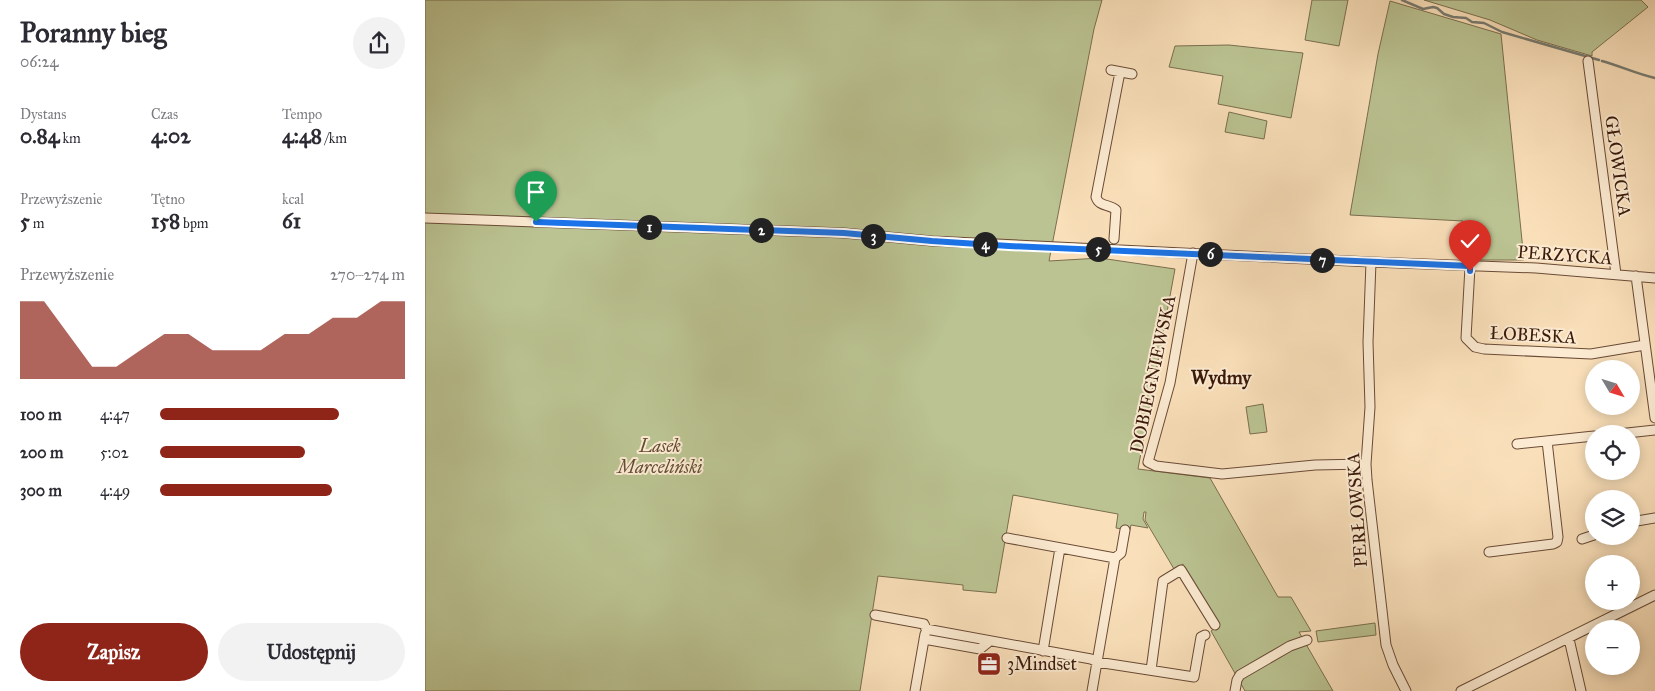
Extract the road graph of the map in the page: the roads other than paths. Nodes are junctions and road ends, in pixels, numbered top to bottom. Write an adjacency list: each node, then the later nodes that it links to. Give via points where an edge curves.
1 (1588, 61): 8 (street, GŁOWICKA)
2 (1132, 74): 4 (street, via 1116,71 1096,197 1102,204 1116,210)
3 (425, 218): 5 (street, PERZYCKA, via 844,233 932,241)
4 (1114, 239)
5 (1193, 253): 6 (street, PERZYCKA); 18 (street, DOBIEGNIEWSKA, via 1170,383 1148,462 1156,466 1221,474 1315,465)
6 (1371, 262): 7 (street, PERZYCKA); 18 (street, PERŁOWSKA, via 1368,342 1371,407)
7 (1470, 266): 8 (street, PERZYCKA); 11 (street, ŁOBESKA, via 1466,338 1475,347 1591,354)
8 (1617, 274): 9 (street, PERZYCKA)
9 (1636, 276): 10 (street, PERZYCKA); 11 (street)
10 (1655, 278)
11 (1645, 345): 12 (street)
12 (1655, 418)
13 (1655, 430): 14 (street)
14 (1640, 432)
15 (1585, 437): 16 (street)
16 (1547, 441): 17 (street); 26 (street, via 1557,542)
17 (1517, 444)
18 (1366, 464): 43 (street, PERŁOWSKA, via 1386,645)
19 (1655, 518): 20 (street)
20 (1640, 520)
21 (1125, 530): 27 (street, via 1121,553)
22 (1007, 538): 25 (street)
23 (1585, 538): 24 (street)
24 (1582, 539)
25 (1060, 548): 27 (street); 37 (street)
26 (1489, 552)
27 (1115, 558): 38 (street)
28 (1655, 595): 34 (street)
29 (875, 615): 31 (street, via 924,624)
30 (1215, 625): 39 (street, via 1181,570 1163,581)
31 (925, 629): 33 (street); 36 (street)
32 (1205, 635): 39 (street, via 1201,637 1194,677)
33 (924, 639): 36 (street, via 980,649); 40 (street)
34 (1569, 639): 44 (street); 45 (street)
35 (1307, 640): 42 (street, via 1290,646 1241,675)
36 (990, 641): 37 (street)
37 (1043, 650): 38 (street)
38 (1097, 662): 39 (street); 41 (street)
39 (1151, 670)
40 (915, 691)
41 (1092, 691)
42 (1235, 691)
43 (1406, 691)
44 (1461, 691)
45 (1581, 691)

